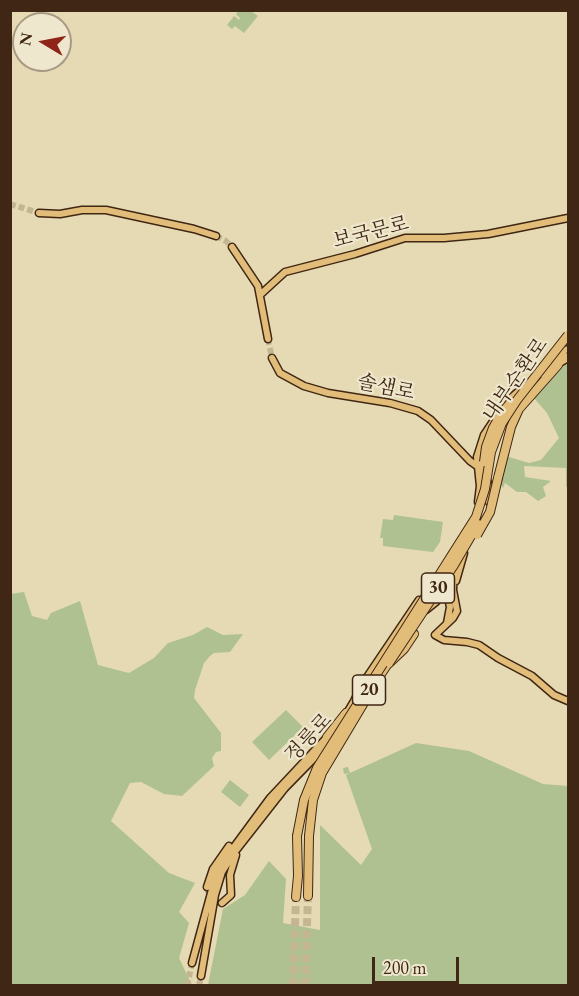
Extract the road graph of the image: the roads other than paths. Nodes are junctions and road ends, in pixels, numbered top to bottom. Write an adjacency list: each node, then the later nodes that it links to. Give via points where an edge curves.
1 (39, 213): 3 (main road, via 106,210)
2 (568, 218): 5 (main road, 보국문로, via 488,234 405,238 289,270)
3 (216, 236)
4 (232, 247): 5 (main road)
5 (261, 294): 7 (main road)
6 (568, 335): 16 (highway, 내부순환로 / 30, bridge, via 502,423 476,517)
7 (268, 339)
8 (568, 342): 16 (highway, 내부순환로 / 30, bridge, via 516,407 495,453 483,510 474,532)
9 (567, 353): 11 (main road, 정릉로); 16 (highway, bridge, via 511,402 493,428 474,510)
10 (272, 358): 12 (main road, 솔샘로, via 280,373 304,386 421,413)
11 (555, 362): 12 (main road, 정릉로 / 20, via 501,421 486,447); 16 (highway, bridge, via 519,409 511,427 487,520)
12 (480, 468): 13 (main road, 정릉로 / 20, via 490,497 486,514); 14 (main road, 정릉로 / 20, via 475,512)
13 (469, 542): 15 (main road, 정릉로 / 20); 17 (main road, via 458,578)
14 (452, 549): 15 (main road); 16 (main road); 23 (main road, 정릉로 / 20)
15 (458, 557): 16 (main road, 정릉로 / 20); 17 (main road)
16 (450, 564): 17 (main road); 19 (highway, 내부순환로 / 30, bridge); 20 (main road, 정릉로 / 20); 22 (highway, 내부순환로 / 30, bridge)
17 (451, 581): 18 (main road); 20 (main road); 21 (main road, via 458,607)
18 (444, 592): 20 (main road); 21 (main road, via 450,607)
19 (429, 602): 25 (highway, bridge, via 409,643); 32 (highway, 내부순환로 / 30, bridge, via 327,762 313,800)
20 (417, 617): 25 (main road, 정릉로 / 20)
21 (449, 619): 26 (main road, via 435,635 479,645)
22 (406, 627): 27 (highway, bridge); 33 (highway, 내부순환로 / 30, bridge, via 317,768 304,800 297,836)
23 (370, 671): 24 (main road, 정릉로 / 20); 25 (main road, 정릉로)
24 (363, 683): 25 (main road, 정릉로 / 20); 27 (main road, 정릉로)
25 (358, 701): 27 (main road, 정릉로 / 20); 29 (main road, 정릉로 / 20, via 344,726 285,788)
26 (568, 701)
27 (327, 737): 28 (main road, 정릉로 / 20)
28 (262, 808): 29 (main road); 30 (main road, 정릉로 / 20)
29 (251, 832): 30 (main road, 정릉로 / 20)
30 (239, 842): 31 (main road, via 231,843 216,862); 34 (main road, via 231,868 231,894); 35 (main road, 정릉로 / 20, via 216,874); 36 (main road, 정릉로 / 20, via 218,883)
31 (207, 887)
32 (308, 896)
33 (296, 897)
34 (222, 903)
35 (192, 963)
36 (201, 976)

